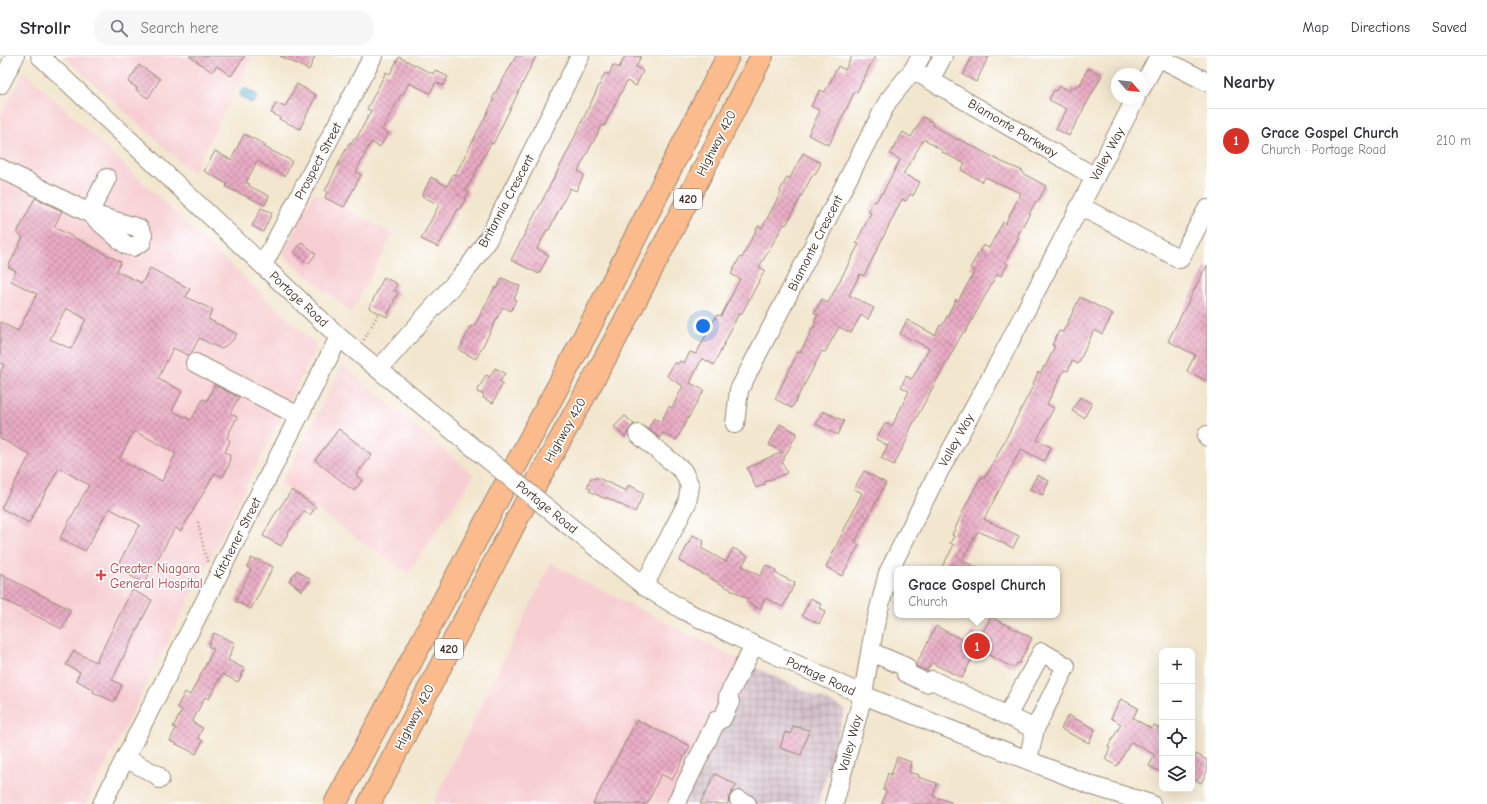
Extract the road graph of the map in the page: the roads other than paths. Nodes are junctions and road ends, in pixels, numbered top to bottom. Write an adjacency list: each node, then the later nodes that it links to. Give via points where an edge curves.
1 (15, 56): 13 (street)
2 (40, 56): 20 (street, Portage Road)
3 (373, 56): 20 (street, Prospect Street)
4 (580, 56): 23 (street, Britannia Crescent, via 488,239 468,268)
5 (728, 56): 37 (highway, Highway 420 / 420, via 589,328)
6 (762, 56): 38 (highway, Highway 420 / 420, via 614,342 520,514)
7 (943, 56): 11 (street)
8 (1158, 56): 10 (street); 12 (street)
9 (917, 63): 11 (street, Biamonte Parkway); 25 (street, Biamonte Crescent, via 888,100 739,390)
10 (1147, 77)
11 (930, 80): 16 (street, Biamonte Parkway)
12 (1207, 82)
13 (0, 85)
14 (1133, 104): 16 (street, Valley Way)
15 (0, 168): 17 (street, via 89,213)
16 (1095, 177): 18 (street, Valley Way)
17 (107, 178)
18 (1080, 206): 19 (street, via 1180,259); 29 (street, Valley Way, via 888,573)
19 (1207, 209)
20 (263, 265): 21 (street, Portage Road)
21 (339, 337): 23 (street, Portage Road); 24 (street, Kitchener Street)
22 (195, 363): 24 (street)
23 (380, 369): 27 (street, Portage Road, bridge)
24 (299, 416): 34 (street, Kitchener Street)
25 (735, 424)
26 (638, 434): 27 (street, via 683,471 690,486 687,502)
27 (644, 586): 28 (street, Portage Road, via 683,610)
28 (754, 645): 30 (street, Portage Road); 39 (street, via 728,696 730,702 722,719 717,720)
29 (871, 652): 30 (street, Valley Way); 31 (street)
30 (863, 695): 33 (street, Portage Road); 40 (street, Valley Way)
31 (1008, 716): 32 (street); 32 (street, via 1042,652 1066,666)
32 (1035, 729): 33 (street)
33 (1028, 760): 41 (street, Portage Road, via 1092,786)
34 (123, 762): 35 (street, via 157,775); 36 (street, Kitchener Street)
35 (158, 782)
36 (102, 804)
37 (335, 804)
38 (369, 804)
39 (676, 804)
40 (834, 804)
41 (1151, 804)

